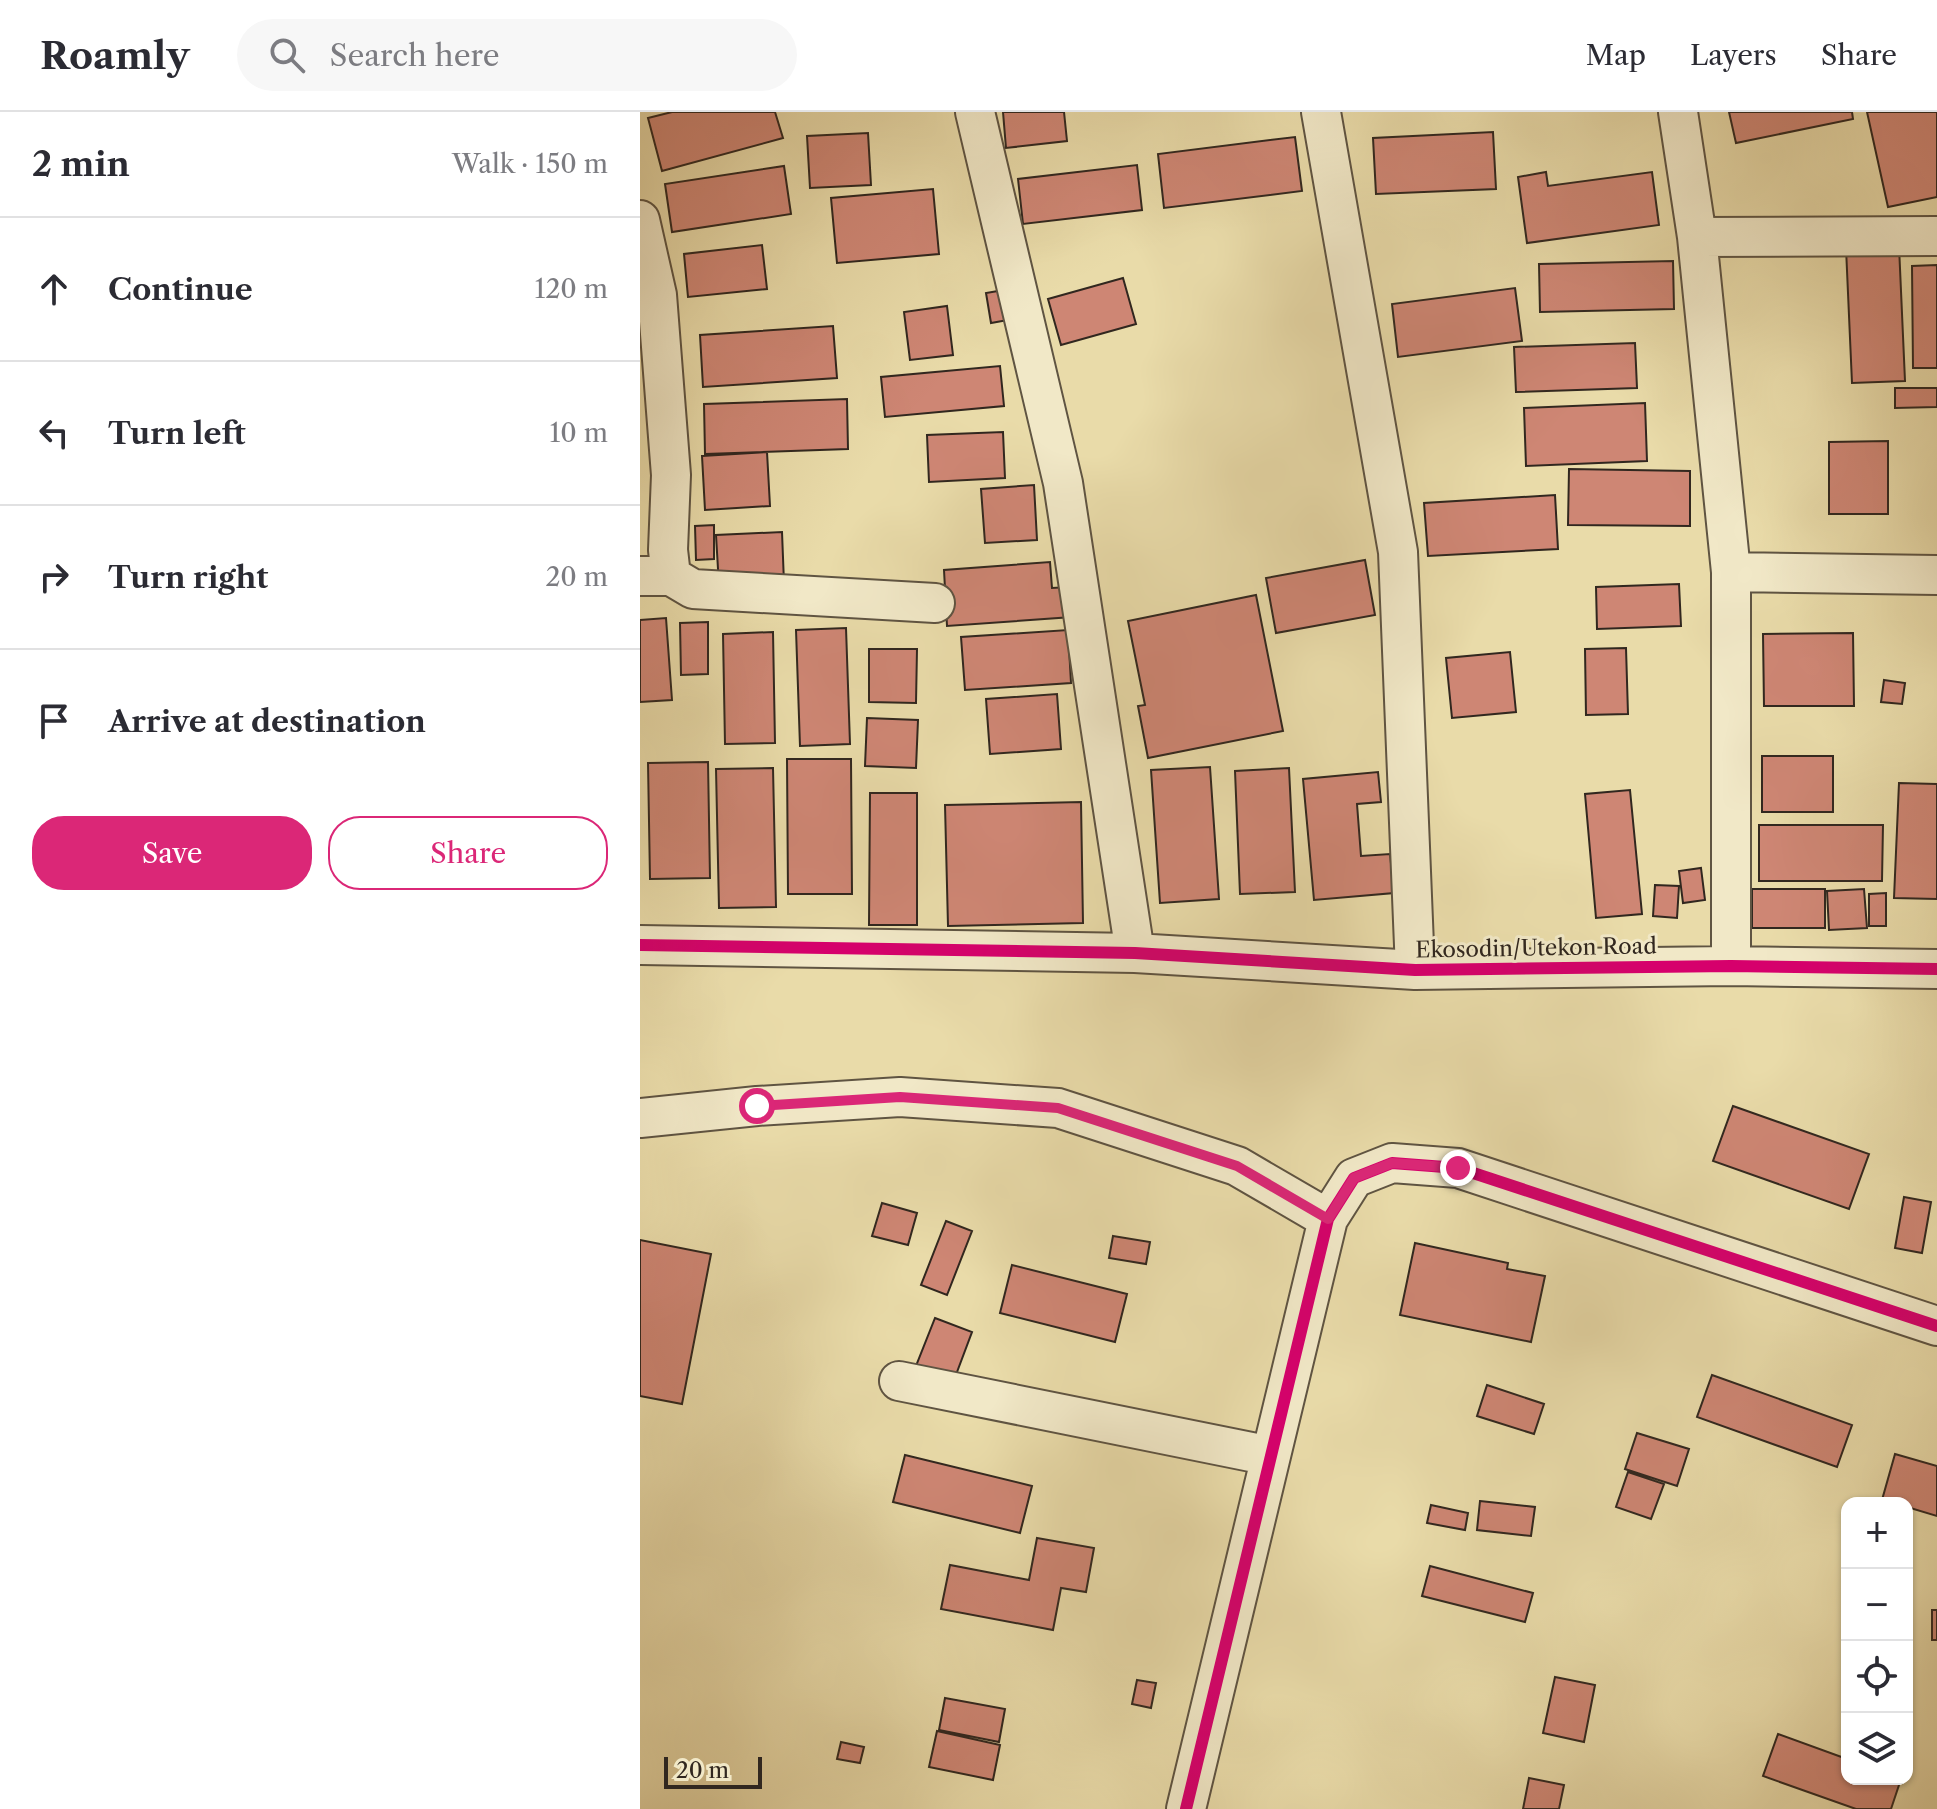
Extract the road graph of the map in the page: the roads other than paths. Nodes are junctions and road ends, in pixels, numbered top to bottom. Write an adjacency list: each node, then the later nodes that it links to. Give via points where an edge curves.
1 (975, 112): 12 (street, via 1063,483)
2 (1321, 112): 15 (street, via 1398,552)
3 (1678, 112): 6 (street)
4 (640, 220): 9 (street, via 657,295 671,475 668,550)
5 (1937, 236): 6 (street)
6 (1697, 237): 7 (street)
7 (1731, 572): 8 (street); 13 (street)
8 (1937, 575)
9 (655, 576): 10 (street, via 693,589)
10 (935, 603)
11 (640, 945): 12 (street, Ekosodin/Utekon Road)
12 (1135, 953): 15 (street, Ekosodin/Utekon Road)
13 (1731, 966): 14 (street, Ekosodin/Utekon Road); 15 (street, Ekosodin/Utekon Road)
14 (1937, 969)
15 (1415, 970)
16 (640, 1118): 17 (street, via 900,1097 1058,1108 1237,1166)
17 (1328, 1219): 18 (street, via 1354,1178 1392,1163 1458,1168); 20 (street)
18 (1937, 1326)
19 (899, 1381): 20 (street)
20 (1271, 1456): 21 (street)
21 (1186, 1809)

